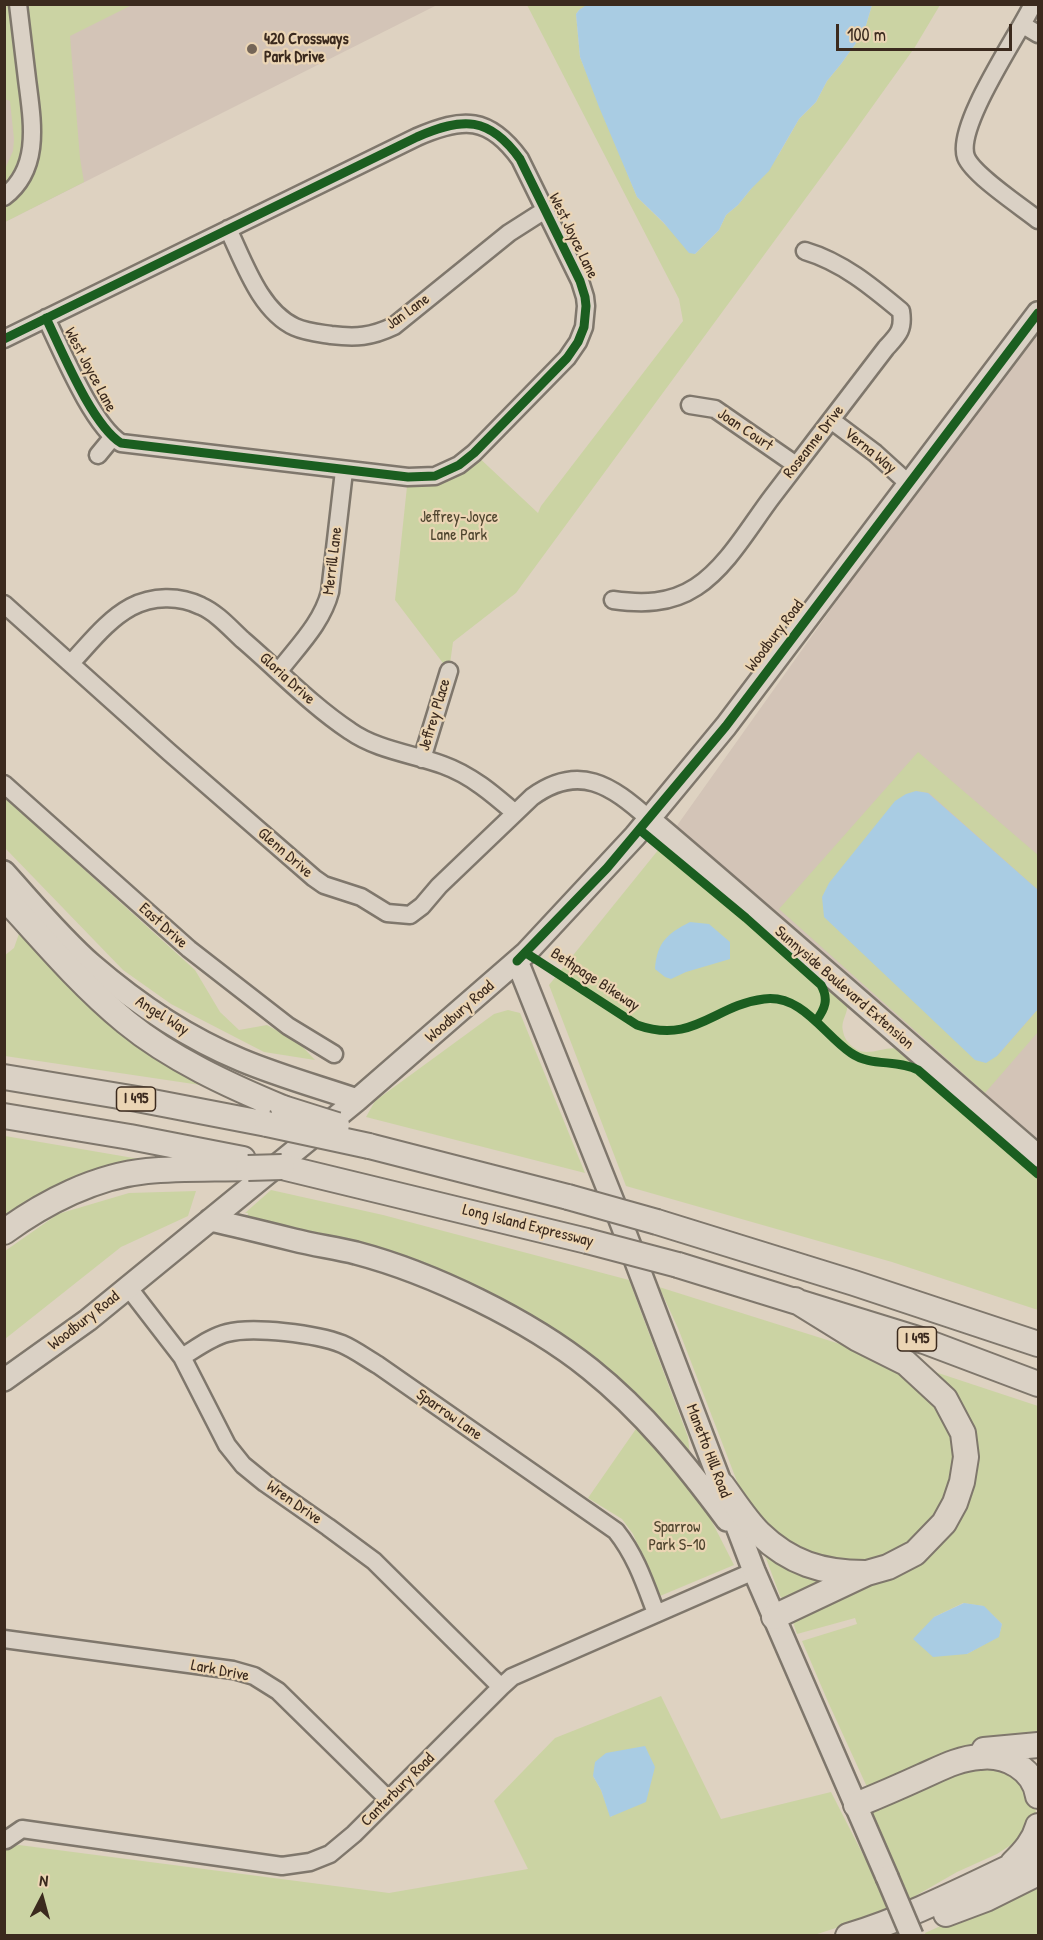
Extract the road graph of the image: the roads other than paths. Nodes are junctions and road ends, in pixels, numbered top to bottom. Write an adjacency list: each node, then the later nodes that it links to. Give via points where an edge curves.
1 (18, 4): 5 (street, via 33,142 21,179)
2 (1033, 4): 3 (street)
3 (1023, 26): 4 (street); 7 (street, via 978,101 965,145 967,157 976,169)
4 (1038, 34)
5 (4, 197)
6 (545, 210): 8 (street, West Joyce Lane, via 508,142 487,128 458,124 417,137); 8 (street, Jan Lane, via 509,233 394,326 364,337 311,332 278,316 259,292); 18 (street, West Joyce Lane, via 585,297 584,327 567,358 474,453 449,471 422,477)
7 (1038, 220)
8 (228, 229): 11 (street, West Joyce Lane)
9 (805, 251): 14 (street, Roseanne Drive, via 844,268 901,311 903,324 897,336)
10 (1038, 313): 19 (main road, Woodbury Road)
11 (46, 318): 12 (street, West Joyce Lane); 15 (street, West Joyce Lane, via 87,401)
12 (4, 339)
13 (690, 405): 17 (street, Joan Court, via 715,409)
14 (831, 420): 17 (street, Roseanne Drive); 19 (street, Verna Way)
15 (112, 438): 16 (street); 18 (street, West Joyce Lane, via 140,446)
16 (98, 454)
17 (796, 465): 20 (street, Roseanne Drive, via 707,579 682,595 658,603)
18 (344, 471): 23 (street, Merrill Lane, via 327,603 318,621)
19 (909, 483): 28 (main road, Woodbury Road, via 726,726)
20 (613, 600)
21 (4, 604): 22 (street, Glenn Drive)
22 (71, 663): 23 (street, Gloria Drive, via 110,622 130,608 170,598 186,600 211,612); 27 (street, Glenn Drive, via 314,878 361,897 387,913 410,915 423,906)
23 (279, 671): 25 (street, Gloria Drive, via 351,732)
24 (449, 671): 25 (street, Jeffrey Place)
25 (422, 759): 27 (street, Gloria Drive, via 471,778)
26 (4, 784): 32 (street, East Drive, via 189,949 288,1026)
27 (515, 813): 28 (street, Glenn Drive, via 544,788 573,780 612,790)
28 (649, 819): 31 (main road, Woodbury Road); 37 (main road, Sunnyside Boulevard Extension)
29 (4, 872): 34 (main road, Angel Way, via 91,964 163,1018 241,1060)
30 (4, 897): 36 (highway, via 85,985 128,1023)
31 (517, 962): 34 (main road, Woodbury Road); 47 (main road, Manetto Hill Road)
32 (334, 1054)
33 (4, 1077): 36 (highway, I 495)
34 (357, 1100): 39 (main road, Woodbury Road)
35 (4, 1116): 38 (highway, Long Island Expressway / I 495, bridge)
36 (275, 1116): 43 (highway, I 495, bridge, via 657,1222)
37 (1038, 1156)
38 (282, 1167): 40 (highway, bridge, via 129,1174 87,1186); 42 (highway, Long Island Expressway / I 495, bridge, via 587,1241)
39 (210, 1220): 41 (main road, Woodbury Road); 48 (main road, via 357,1254 411,1272 471,1297 540,1334 590,1369 632,1407 689,1468)
40 (4, 1232)
41 (128, 1287): 44 (street, Wren Drive); 45 (main road, Woodbury Road)
42 (795, 1300): 46 (highway, Long Island Expressway / I 495); 50 (highway, via 906,1363 945,1399 963,1433 966,1457 962,1482 944,1523 915,1553)
43 (1038, 1344)
44 (182, 1357): 51 (street, Sparrow Lane, via 228,1332 287,1333 344,1344 616,1531 640,1570); 54 (street, Wren Drive, via 227,1445 243,1465 374,1561)
45 (4, 1380)
46 (1038, 1383)
47 (722, 1485): 48 (main road, Manetto Hill Road); 50 (highway, via 758,1532 796,1560 817,1569)
48 (744, 1543): 49 (main road, Manetto Hill Road)
49 (754, 1571): 51 (street, Canterbury Road); 52 (main road, Manetto Hill Road)
50 (867, 1573): 52 (highway)
51 (656, 1613): 54 (street, Canterbury Road, via 525,1670)
52 (774, 1617): 58 (main road, Manetto Hill Road)
53 (4, 1639): 57 (street, Lark Drive, via 254,1676 278,1691)
54 (501, 1687): 57 (street, Canterbury Road)
55 (1038, 1745): 58 (highway, via 979,1750 949,1759)
56 (1038, 1796): 58 (highway, via 1029,1776 1019,1766 979,1756)
57 (388, 1799): 60 (street, Canterbury Road, via 330,1854 282,1866 22,1829)
58 (854, 1803): 66 (main road, Manetto Hill Road, bridge)
59 (1038, 1826): 62 (highway, via 1028,1846)
60 (6, 1840)
61 (1038, 1854): 62 (highway)
62 (1007, 1869): 64 (highway, via 937,1903)
63 (1038, 1873): 65 (highway, via 986,1899)
64 (848, 1935)
65 (894, 1935)
66 (912, 1935)

